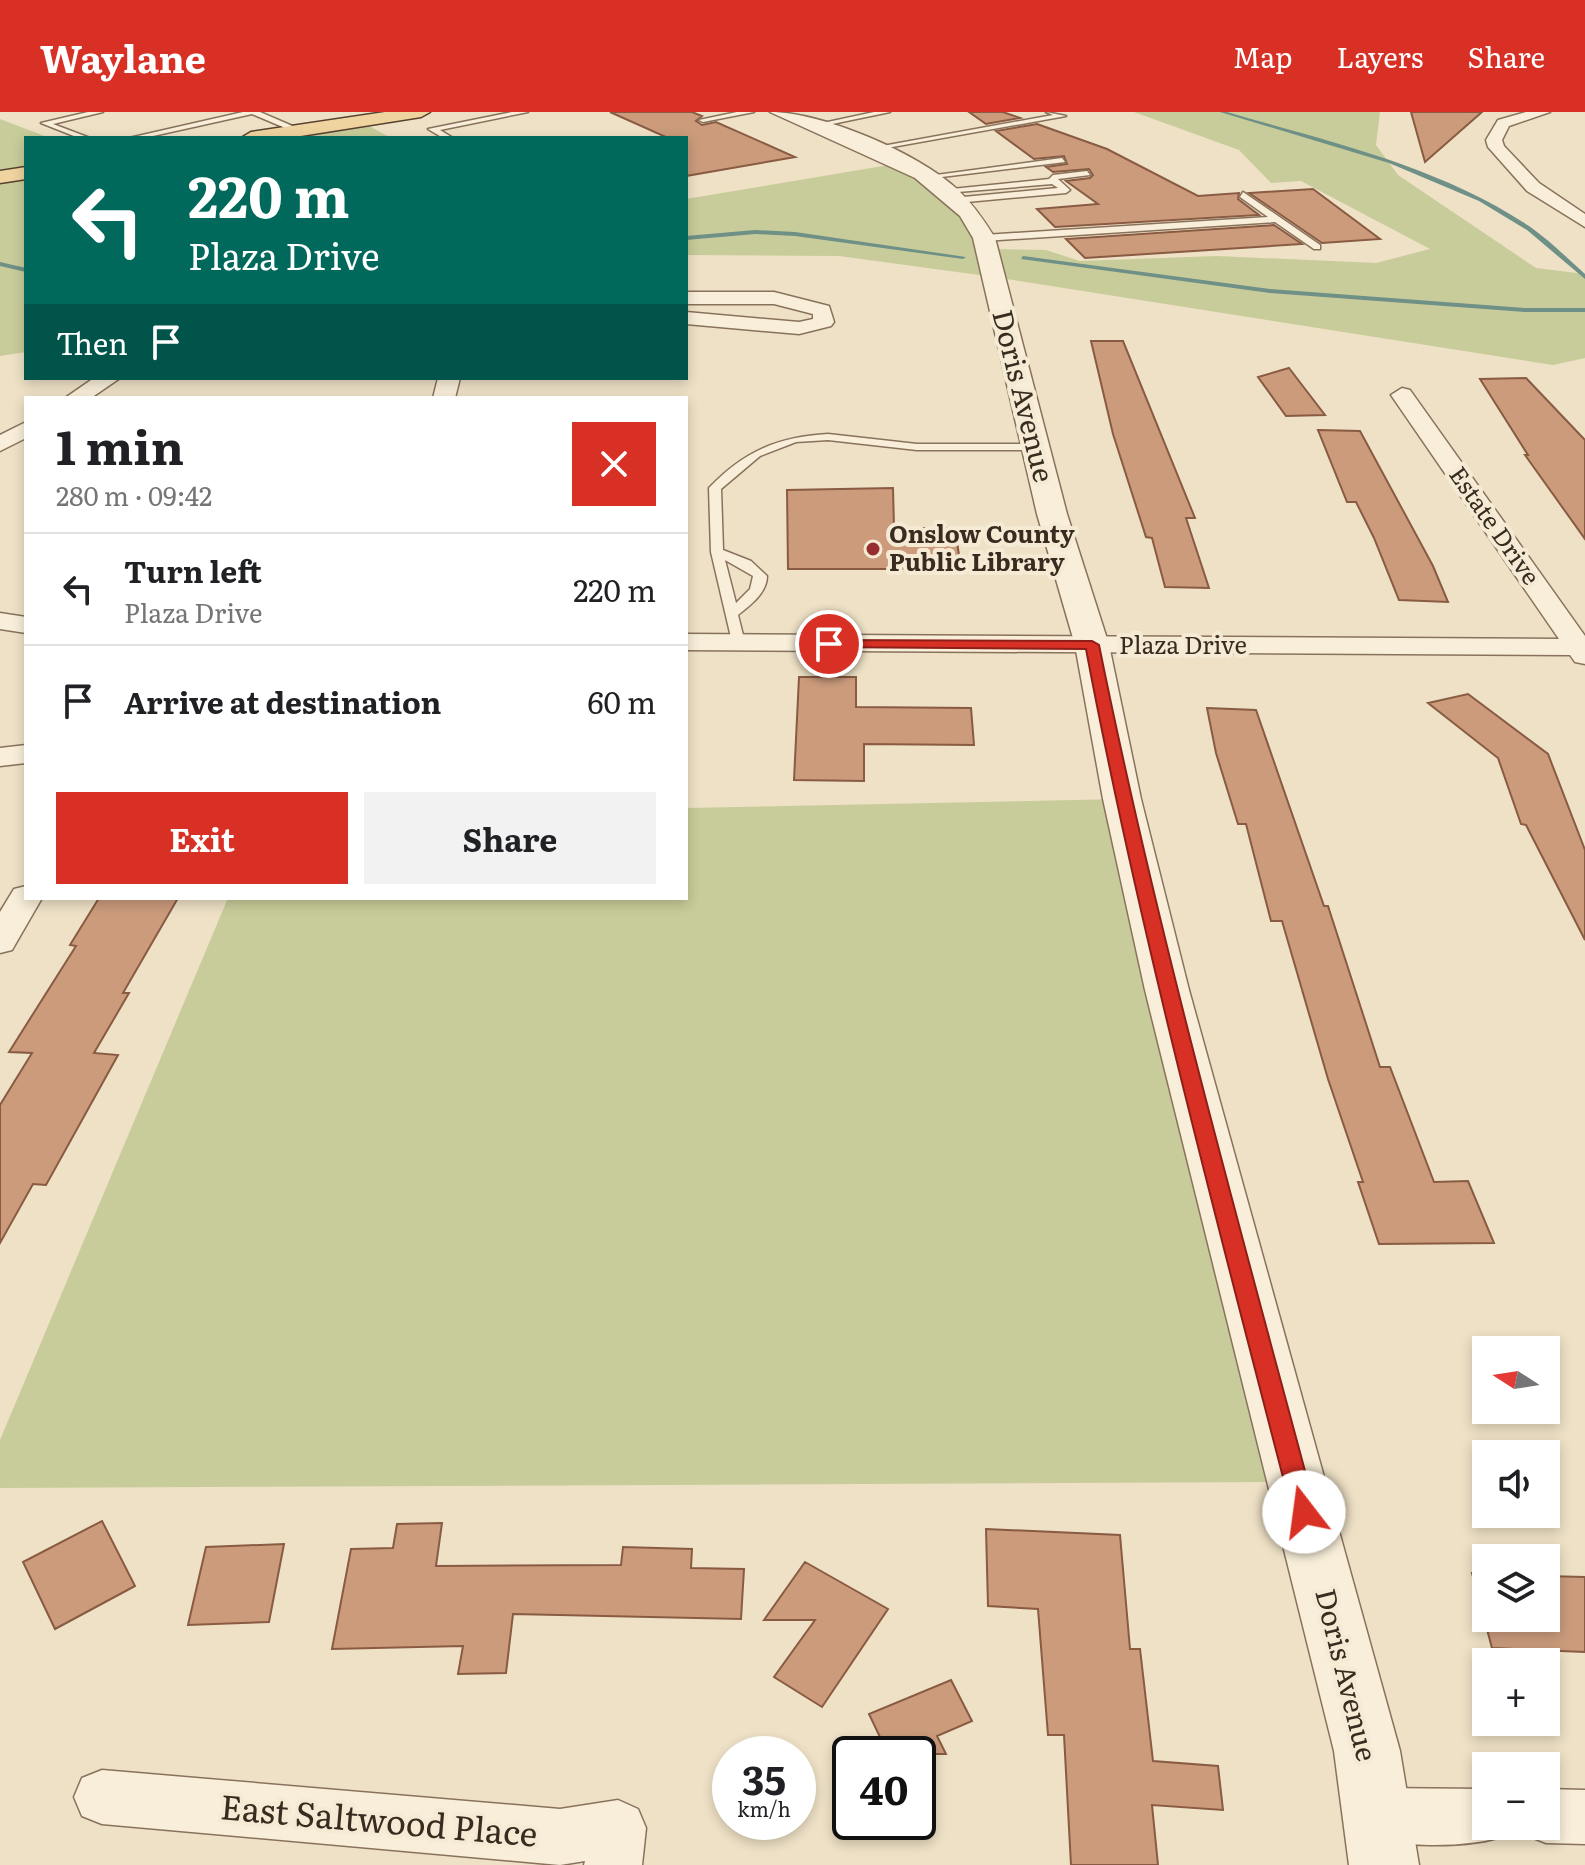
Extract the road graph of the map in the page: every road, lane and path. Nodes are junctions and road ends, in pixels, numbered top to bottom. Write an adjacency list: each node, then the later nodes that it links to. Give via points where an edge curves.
1 (23, 112): 12 (lane)
2 (99, 112): 17 (lane, via 45,123)
3 (253, 112): 16 (lane); 18 (lane)
4 (421, 112): 16 (main road)
5 (469, 112): 13 (lane)
6 (524, 112): 13 (lane)
7 (746, 112): 14 (lane)
8 (779, 112): 15 (street, Doris Avenue)
9 (886, 112): 15 (lane)
10 (1050, 112): 21 (lane, via 1062,116)
11 (1543, 112): 30 (street, via 1503,123 1496,147 1533,187)
12 (11, 115)
13 (483, 119): 20 (lane, via 432,129)
14 (703, 120)
15 (813, 126): 21 (street, Doris Avenue)
16 (300, 131): 19 (main road)
17 (81, 136)
18 (142, 136)
19 (265, 136)
20 (445, 136)
21 (870, 149): 26 (street, Doris Avenue)
22 (1062, 160): 26 (lane)
23 (24, 173): 25 (main road)
24 (1087, 173): 27 (lane, via 1053,177)
25 (0, 177)
26 (933, 180): 27 (lane); 27 (lane, via 1066,190); 31 (street, Doris Avenue)
27 (1054, 181)
28 (1243, 195): 29 (lane)
29 (1275, 219): 31 (lane); 32 (lane)
30 (1585, 222)
31 (984, 238): 40 (street, Doris Avenue)
32 (1317, 247)
33 (688, 298): 34 (street, via 774,298 822,310 824,322 799,328)
34 (688, 318)
35 (106, 380): 37 (street)
36 (1402, 395): 48 (street, Estate Drive)
37 (79, 396)
38 (24, 430): 39 (street)
39 (0, 444)
40 (1036, 447): 41 (lane, via 794,439 756,454 715,488); 47 (street, Doris Avenue)
41 (717, 552): 42 (lane); 42 (lane, via 755,566 760,574 753,596)
42 (731, 614): 46 (lane)
43 (0, 621): 44 (street)
44 (24, 625)
45 (688, 642): 46 (street, Plaza Drive)
46 (738, 643): 47 (street, Plaza Drive)
47 (1092, 645): 48 (street, Plaza Drive); 57 (street, Doris Avenue, via 1167,990 1367,1751)
48 (1583, 651)
49 (24, 754): 50 (street)
50 (0, 757)
51 (24, 900): 52 (street)
52 (0, 942)
53 (102, 1797): 58 (street, East Saltwood Place, via 560,1837 618,1828)
54 (1560, 1816): 55 (street)
55 (1585, 1817)
56 (1472, 1819): 57 (street)
57 (1380, 1840)
58 (613, 1865)

